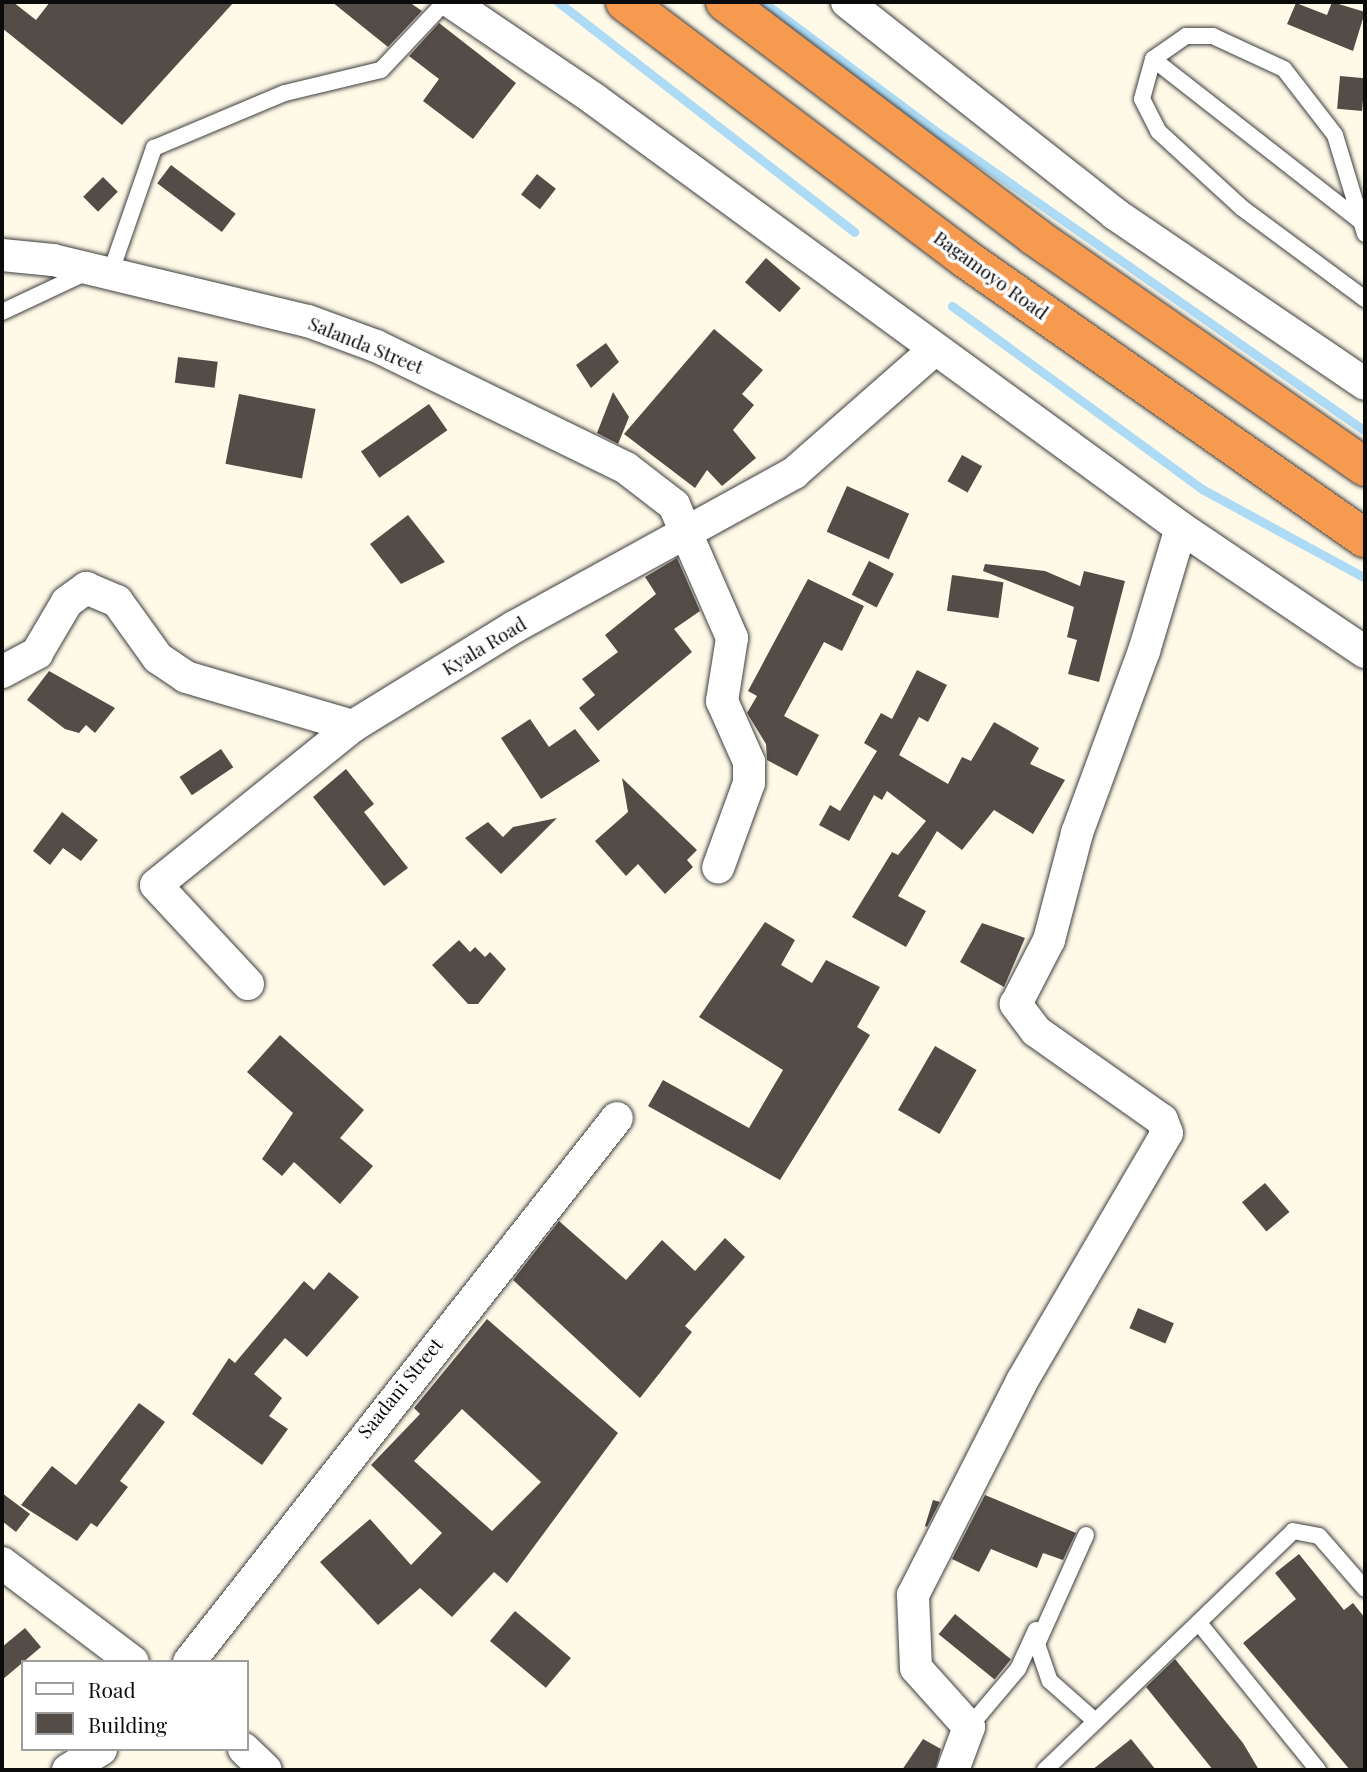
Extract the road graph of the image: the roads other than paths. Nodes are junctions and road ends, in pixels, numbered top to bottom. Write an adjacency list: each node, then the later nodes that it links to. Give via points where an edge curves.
1 (448, 2): 8 (lane, via 381,69 285,93 154,148); 11 (street, via 594,99)
2 (625, 2): 16 (highway, Bagamoyo Road, via 966,259)
3 (725, 2): 13 (highway, via 1034,236)
4 (847, 2): 12 (street, via 1115,214)
5 (1153, 59): 6 (lane); 6 (lane, via 1186,36 1213,36 1284,69 1335,135); 9 (lane, via 1142,99 1158,131 1242,208)
6 (1362, 227)
7 (2, 255): 8 (street, Salanda Street)
8 (98, 275): 10 (lane); 15 (street, Salanda Street, via 308,321 376,346 625,468 674,505)
9 (1365, 299)
10 (2, 312)
11 (934, 350): 14 (street); 15 (street, Kyala Road, via 794,473)
12 (1365, 384)
13 (1365, 467)
14 (1181, 528): 17 (street); 31 (street, via 1070,854 1049,940 1016,1004 1036,1031 1162,1120 1167,1133 1022,1381 912,1595 916,1668)
15 (685, 530): 19 (street, Kyala Road); 20 (street, Salanda Street, via 732,638 722,701 749,762 750,783)
16 (1365, 538)
17 (1365, 652)
18 (2, 672): 19 (street, via 37,653 67,601 86,588 117,601 158,658 186,677)
19 (353, 726): 21 (street, Kyala Road, via 156,885)
20 (718, 868)
21 (248, 984)
22 (617, 1118): 29 (street, Saadani Street)
23 (1086, 1535): 26 (lane)
24 (2, 1563): 28 (street)
25 (1365, 1589): 27 (lane, via 1319,1536 1293,1531)
26 (1045, 1618): 30 (lane, via 1037,1634 1039,1662); 31 (lane, via 1018,1669)
27 (1199, 1623): 30 (lane); 38 (lane)
28 (130, 1660)
29 (191, 1660)
30 (1095, 1721): 34 (lane)
31 (969, 1727): 37 (street)
32 (99, 1751): 35 (street)
33 (246, 1751): 36 (street)
34 (1056, 1766)
35 (68, 1770)
36 (267, 1770)
37 (953, 1770)
38 (1318, 1770)

